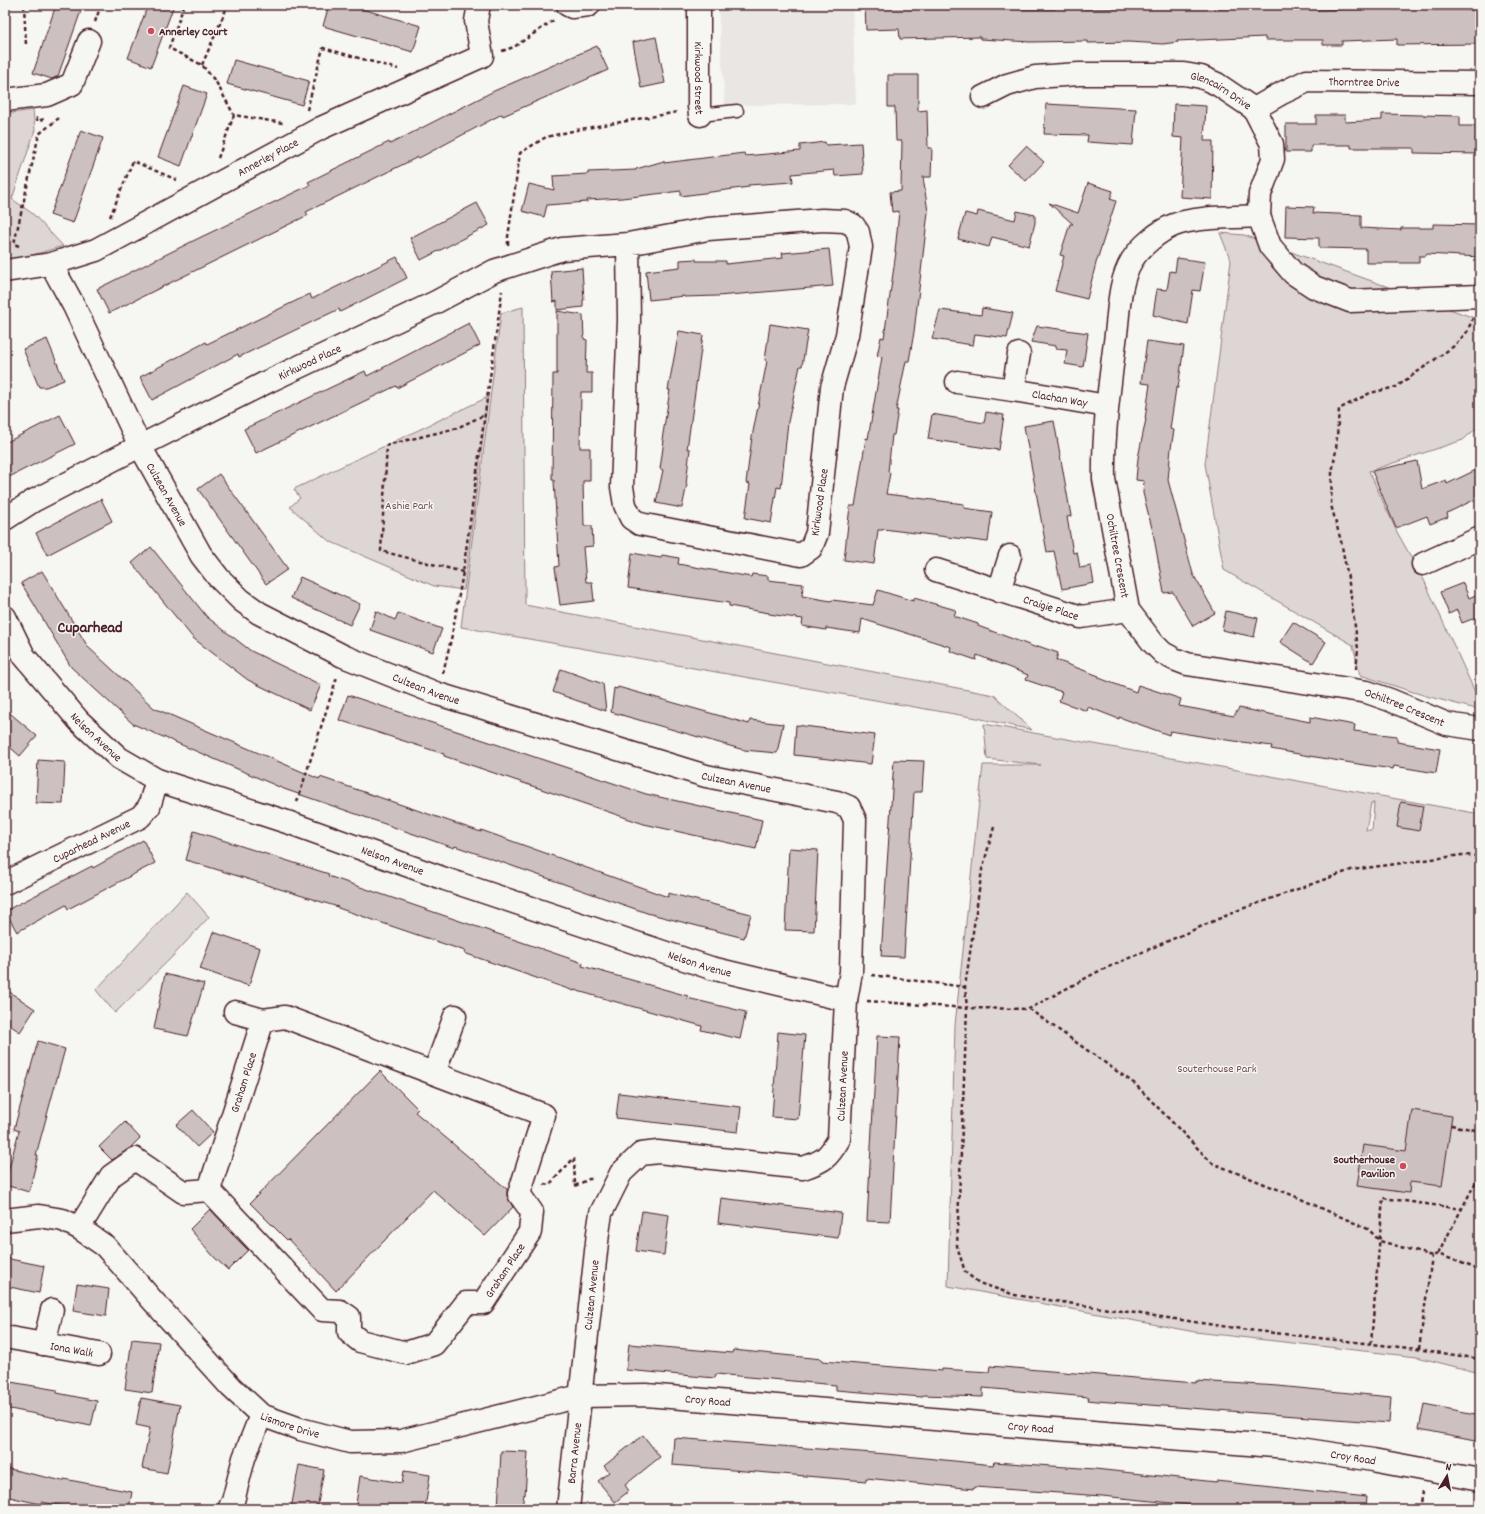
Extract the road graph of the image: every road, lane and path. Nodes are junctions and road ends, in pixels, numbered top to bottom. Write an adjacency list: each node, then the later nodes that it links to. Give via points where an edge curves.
1 (24, 5): 8 (path)
2 (184, 5): 10 (path, via 169,48)
3 (228, 5): 10 (path)
4 (479, 5): 9 (street, via 476,21)
5 (699, 5): 16 (street, Kirkwood Street)
6 (576, 6): 9 (path, via 514,47)
7 (89, 41): 14 (street, via 72,84 47,95)
8 (26, 45)
9 (482, 56): 11 (street, Annerley Place)
10 (202, 65): 19 (path, via 216,82)
11 (432, 78): 17 (path, via 323,48); 22 (street, Annerley Place, via 321,128)
12 (1480, 83): 15 (street, Thorntree Drive, via 1307,81)
13 (982, 97): 15 (street, Glencairn Drive, via 1008,85 1035,77 1079,74 1184,74 1201,77 1217,84)
14 (5, 100)
15 (1254, 109): 23 (street, Glencairn Drive, via 1272,144 1273,159 1260,194)
16 (700, 110): 18 (lane, Kirkwood Street); 28 (path, via 687,110 546,137 520,153 508,251 496,261)
17 (307, 111)
18 (737, 112)
19 (234, 115): 21 (path); 22 (path)
20 (53, 118): 25 (path, via 59,118 39,134 14,244)
21 (288, 123)
22 (205, 190): 26 (street, Annerley Place); 26 (path, via 133,161)
23 (1258, 216): 30 (street, Glencairn Drive, via 1270,246 1293,273 1314,287 1350,301); 34 (street, Ochiltree Crescent, via 1190,221 1173,226 1159,234 1132,260 1123,282)
24 (628, 244): 24 (street, Kirkwood Place, via 708,229 822,220 845,222 858,232 861,247 847,335 832,388 817,533 812,548 801,555 640,524 631,518 625,505 622,487 629,320); 28 (street, Kirkwood Place, via 562,249)
25 (20, 247)
26 (96, 250): 27 (street, Annerley Place)
27 (51, 264): 29 (street, Annerley Place); 36 (street, Culzean Avenue, via 74,306)
28 (497, 270): 35 (path, via 502,288); 36 (street, Kirkwood Place)
29 (5, 271)
30 (1476, 296): 47 (path, via 1475,314 1468,332 1454,346 1396,387 1370,393 1339,409 1331,505 1350,589 1358,649)
31 (1019, 354): 33 (street)
32 (957, 382): 33 (street, Clachan Way)
33 (1013, 390): 34 (street, Clachan Way)
34 (1107, 406): 44 (street, Ochiltree Crescent, via 1104,479)
35 (484, 415): 42 (path); 42 (path, via 457,428 387,445 381,551)
36 (140, 446): 37 (street, Kirkwood Place, via 33,501); 46 (street, Culzean Avenue, via 201,555 218,577 241,600 259,613)
37 (5, 519)
38 (1480, 538): 40 (street)
39 (1010, 556): 43 (street)
40 (1424, 564)
41 (936, 570): 43 (street, Craigie Place)
42 (462, 572): 48 (path, via 452,635)
43 (999, 591): 44 (street, Craigie Place, via 1081,617)
44 (1128, 610): 47 (street, Ochiltree Crescent, via 1154,643 1174,659 1187,664)
45 (5, 617): 50 (street, Nelson Avenue, via 24,656 79,721 119,758)
46 (343, 656): 48 (street, Culzean Avenue); 51 (path)
47 (1354, 690): 49 (street, Ochiltree Crescent, via 1390,700 1446,724)
48 (438, 694): 55 (street, Culzean Avenue, via 706,776 837,802 849,807 855,820)
49 (1480, 729)
50 (157, 780): 51 (street, Nelson Avenue); 54 (street, Cuparhead Avenue, via 148,807 140,817)
51 (290, 823): 57 (street, Nelson Avenue, via 445,879 711,968)
52 (994, 827): 56 (path, via 982,870)
53 (1480, 856): 59 (path, via 1462,855 1351,870 1239,910 1097,972)
54 (5, 883)
55 (852, 972): 56 (path); 57 (street, Culzean Avenue)
56 (965, 987): 58 (path)
57 (846, 1000): 58 (path); 68 (street, Culzean Avenue, via 839,1139 830,1154 820,1162 803,1168 658,1152 641,1154 621,1173)
58 (967, 1008): 59 (path); 80 (path, via 957,1246 965,1272 979,1283 1015,1295 1248,1330)
59 (1030, 1008): 73 (path, via 1135,1084 1212,1163 1368,1229)
60 (235, 1012): 62 (street, Graham Place)
61 (455, 1016): 63 (street)
62 (263, 1020): 63 (street, Graham Place, via 285,1017); 69 (street, Graham Place)
63 (434, 1073): 67 (street, Graham Place, via 544,1115)
64 (1451, 1125): 65 (path)
65 (1480, 1131)
66 (1480, 1174): 70 (path)
67 (524, 1176): 68 (path, via 549,1186 574,1158 575,1186 589,1179); 69 (street, Graham Place, via 519,1194 532,1212 530,1232 483,1304 466,1303 434,1344 406,1353 360,1340 349,1332 349,1317 340,1311 322,1310)
68 (618, 1180): 84 (street, Culzean Avenue, via 601,1213)
69 (209, 1190): 72 (street, via 184,1192 135,1159 111,1176)
70 (1462, 1209): 73 (path, via 1383,1198); 74 (path)
71 (5, 1220): 72 (street, Lismore Drive, via 39,1216 63,1220)
72 (79, 1228): 85 (street, Lismore Drive, via 105,1246 226,1382)
73 (1380, 1241): 75 (path); 80 (path)
74 (1438, 1254): 75 (path); 76 (path)
75 (1432, 1256): 81 (path)
76 (1480, 1270)
77 (52, 1310): 79 (street, Iona Walk)
78 (5, 1337): 79 (street, Iona Walk)
79 (44, 1344): 82 (street, Iona Walk)
80 (1370, 1344): 81 (path)
81 (1418, 1349): 83 (path)
82 (99, 1354)
83 (1480, 1359)
84 (580, 1396): 85 (street, Lismore Drive, via 401,1440 350,1442); 86 (street, Croy Road, via 646,1395 1287,1447 1381,1461); 88 (street, Barra Avenue)
85 (260, 1415): 87 (street)
86 (1480, 1480)
87 (229, 1509)
88 (568, 1509)

